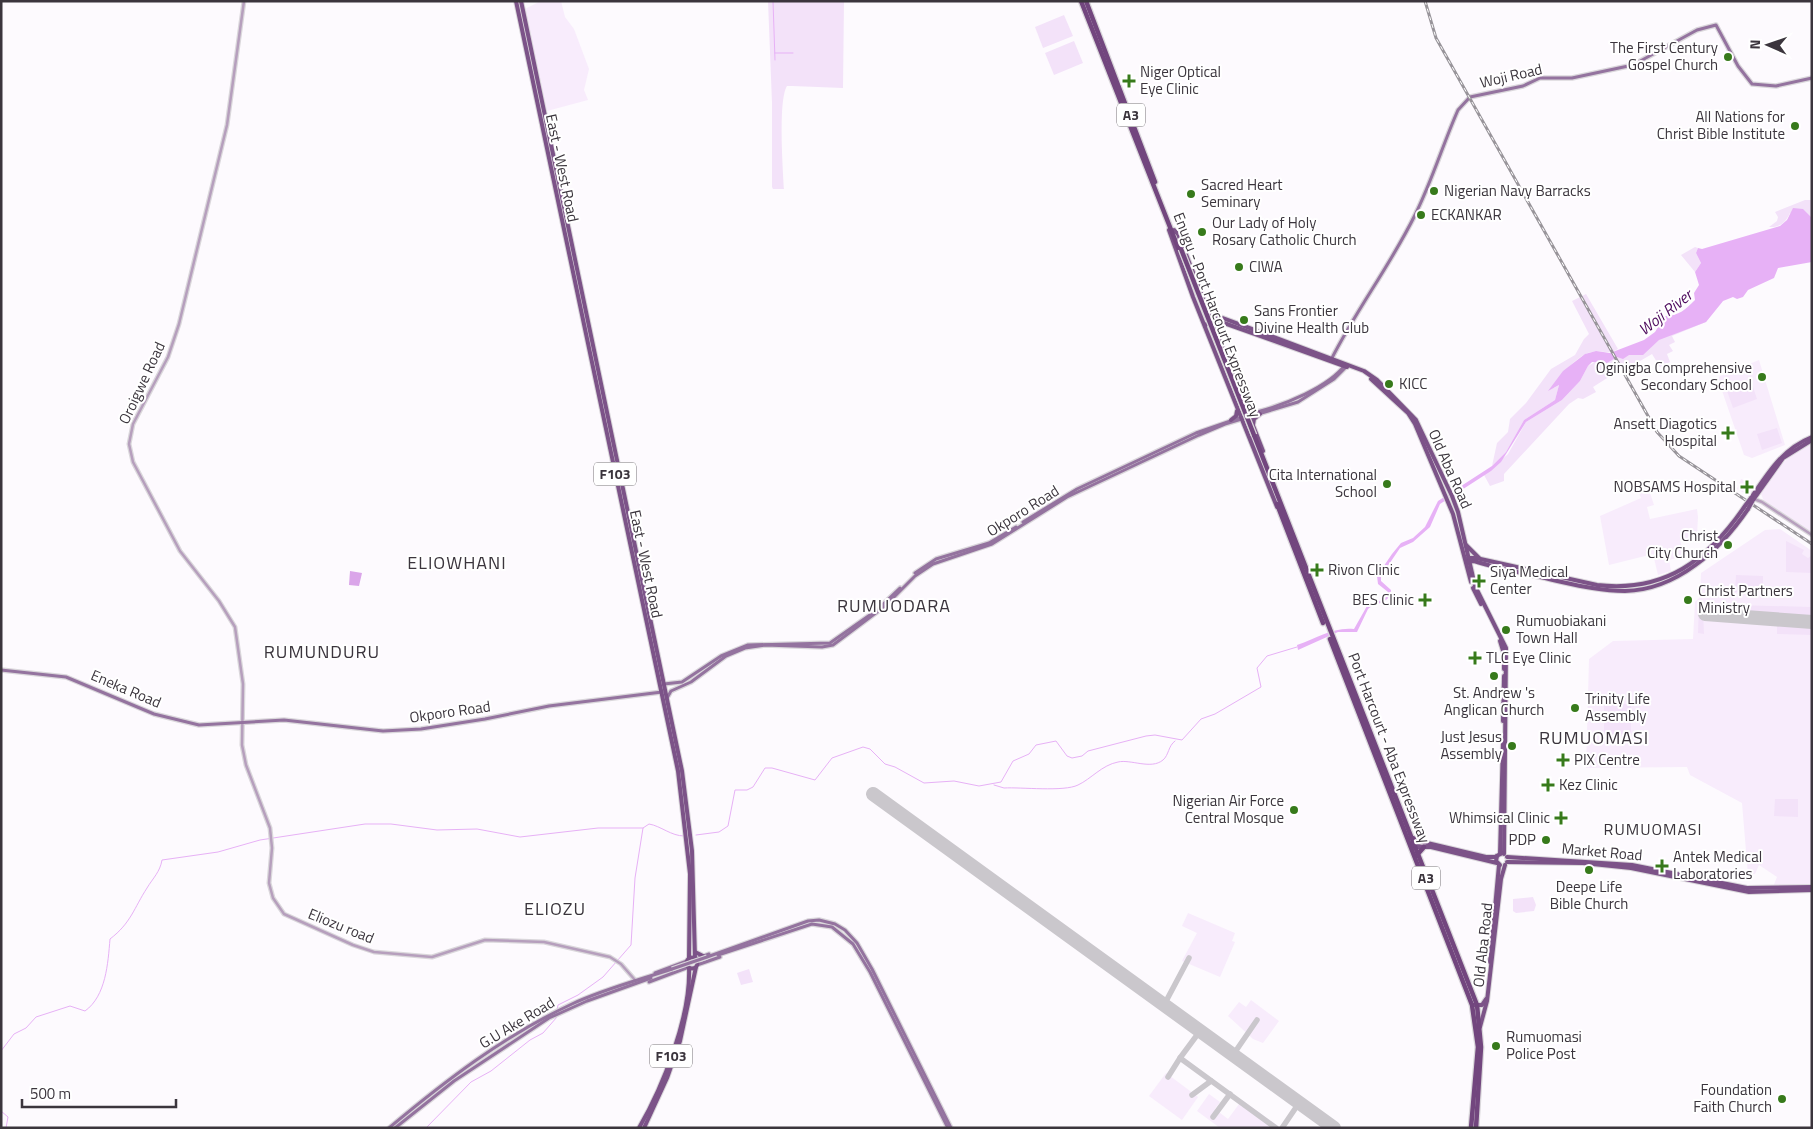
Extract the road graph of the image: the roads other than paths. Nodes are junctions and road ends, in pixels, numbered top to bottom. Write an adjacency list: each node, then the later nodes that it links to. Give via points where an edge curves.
1 (244, 1): 45 (street, Oroigwe Road, via 227,124 177,332 133,424 128,444 133,462 180,551 233,624 242,672)
2 (516, 1): 14 (main road, East - West Road / F103)
3 (521, 1): 14 (main road, East - West Road / F103)
4 (1081, 1): 7 (highway, Enugu - Port Harcourt Expressway / A3)
5 (1086, 1): 8 (highway, Enugu - Port Harcourt Expressway / A3)
6 (1812, 78): 18 (main road, Woji Road, via 1773,87 1751,84 1716,25 1697,30 1647,59 1628,66 1572,78 1541,78 1526,85 1466,98 1458,110 1415,216 1379,279 1364,298)
7 (1167, 220): 9 (highway, Enugu - Port Harcourt Expressway / A3); 13 (main road, via 1171,239)
8 (1174, 230): 9 (highway, Enugu - Port Harcourt Expressway / A3); 10 (main road)
9 (1180, 250): 31 (highway, Enugu - Port Harcourt Expressway / A3, bridge)
10 (1206, 305): 11 (main road); 12 (main road)
11 (1220, 317): 12 (main road, Old Aba Road); 18 (main road, Old Aba Road)
12 (1212, 318): 13 (main road); 15 (main road)
13 (1205, 326): 17 (main road)
14 (587, 329): 40 (main road, East - West Road / F103); 43 (main road, East - West Road / F103)
15 (1216, 329): 16 (main road); 18 (main road, Old Aba Road, via 1224,323)
16 (1220, 340): 17 (main road, via 1220,349); 21 (main road)
17 (1214, 349): 20 (main road)
18 (1331, 360): 19 (main road, Old Aba Road)
19 (1346, 366): 22 (main road, Okporo Road, via 1334,379 1298,402); 33 (main road, Old Aba Road, via 1373,377 1411,414 1452,496); 35 (main road, Old Aba Road, via 1371,379 1408,413 1415,424 1457,525)
20 (1235, 404): 24 (main road); 25 (main road, via 1237,415)
21 (1245, 405): 22 (main road, via 1250,412); 23 (main road)
22 (1259, 413): 23 (main road, Okporo Road); 26 (main road, via 1254,419)
23 (1249, 416): 24 (main road, Okporo Road); 26 (main road)
24 (1241, 418): 25 (main road, Okporo Road); 31 (main road, via 1272,497); 34 (main road, Okporo Road, via 1077,492 992,544)
25 (1231, 420): 34 (main road, Okporo Road, via 1196,433 1067,494 991,542)
26 (1254, 427): 31 (main road, via 1280,496)
27 (1812, 438): 28 (main road, via 1783,458); 29 (main road, via 1795,445 1779,458)
28 (1759, 491): 29 (main road); 30 (street)
29 (1753, 499): 30 (street); 36 (main road, bridge, via 1723,541 1706,558 1680,574 1642,589 1594,588)
30 (1762, 502): 32 (street)
31 (1282, 514): 38 (highway, Enugu - Port Harcourt Expressway / A3)
32 (1812, 535)
33 (1464, 544): 35 (main road, Old Aba Road); 36 (main road)
34 (957, 554): 41 (main road, Okporo Road, via 936,559 919,570 877,610 830,643 748,645); 42 (main road, Okporo Road, via 921,571 885,606 832,644 822,647 765,645 745,648 726,656 696,680)
35 (1467, 560): 36 (main road); 37 (main road, Old Aba Road); 51 (main road, Old Aba Road, via 1474,591 1504,654)
36 (1479, 561): 37 (main road)
37 (1470, 568): 51 (main road, Old Aba Road, via 1476,590 1506,652)
38 (1330, 637): 47 (highway, Port Harcourt - Aba Expressway / A3); 49 (highway, Port Harcourt - Aba Expressway / A3)
39 (1, 670): 45 (main road, Eneka Road, via 71,678 172,720 210,725)
40 (664, 684): 41 (main road, Okporo Road); 44 (main road, East - West Road / F103)
41 (674, 684): 42 (main road)
42 (676, 689): 44 (main road, Okporo Road)
43 (662, 692): 45 (main road, Okporo Road, via 549,706 485,720 409,730 373,730 284,720); 59 (main road, East - West Road / F103, via 687,831 691,894)
44 (667, 698): 56 (main road, East - West Road / F103, via 688,810)
45 (241, 721): 46 (street, Oroigwe Road, via 244,756)
46 (271, 836): 62 (street, Eliozu road, via 269,884 279,909 366,950 432,957 497,940 550,943 615,960)
47 (1410, 836): 48 (highway); 49 (highway, Port Harcourt - Aba Expressway / A3)
48 (1423, 845): 49 (main road, Market Road); 50 (highway); 51 (main road, Market Road, via 1486,857); 52 (main road, Market Road)
49 (1411, 846): 50 (highway, Port Harcourt - Aba Expressway / A3); 64 (highway, Port Harcourt - Aba Expressway / A3)
50 (1417, 855): 64 (highway, Port Harcourt - Aba Expressway / A3)
51 (1502, 855): 52 (main road); 53 (main road, Old Aba Road); 54 (main road, Market Road, via 1625,864 1748,888)
52 (1498, 864): 53 (main road, Market Road); 64 (main road, Old Aba Road, via 1486,1000 1482,1005)
53 (1506, 864): 54 (main road, Market Road, via 1583,863 1631,868 1749,892); 65 (main road, Old Aba Road, via 1501,879 1487,1002)
54 (1812, 888)
55 (767, 937): 57 (main road); 60 (main road); 70 (main road, via 818,924 832,927 847,937 870,972); 71 (main road, via 814,920 835,924 850,935 872,968)
56 (695, 952): 57 (main road); 58 (main road, East - West Road / F103)
57 (706, 957): 58 (main road); 63 (main road, bridge)
58 (695, 959): 59 (main road); 60 (main road, F103)
59 (688, 960): 61 (main road, F103); 62 (main road)
60 (696, 966): 61 (main road); 69 (main road, F103, via 680,1041)
61 (689, 968): 63 (main road); 68 (main road, F103, via 675,1045)
62 (635, 980): 63 (main road)
63 (602, 994): 66 (main road, G.U Ake Road, via 565,1007 525,1029 464,1069); 67 (main road, via 556,1014 526,1032 454,1081)
64 (1474, 1005): 65 (highway, Port Harcourt - Aba Expressway / A3); 72 (highway, Port Harcourt - Aba Expressway / A3, via 1478,1047)
65 (1480, 1027): 73 (highway, Port Harcourt - Aba Expressway / A3)
66 (389, 1128)
67 (395, 1128)
68 (639, 1128)
69 (644, 1128)
70 (948, 1128)
71 (951, 1128)
72 (1471, 1128)
73 (1476, 1128)

